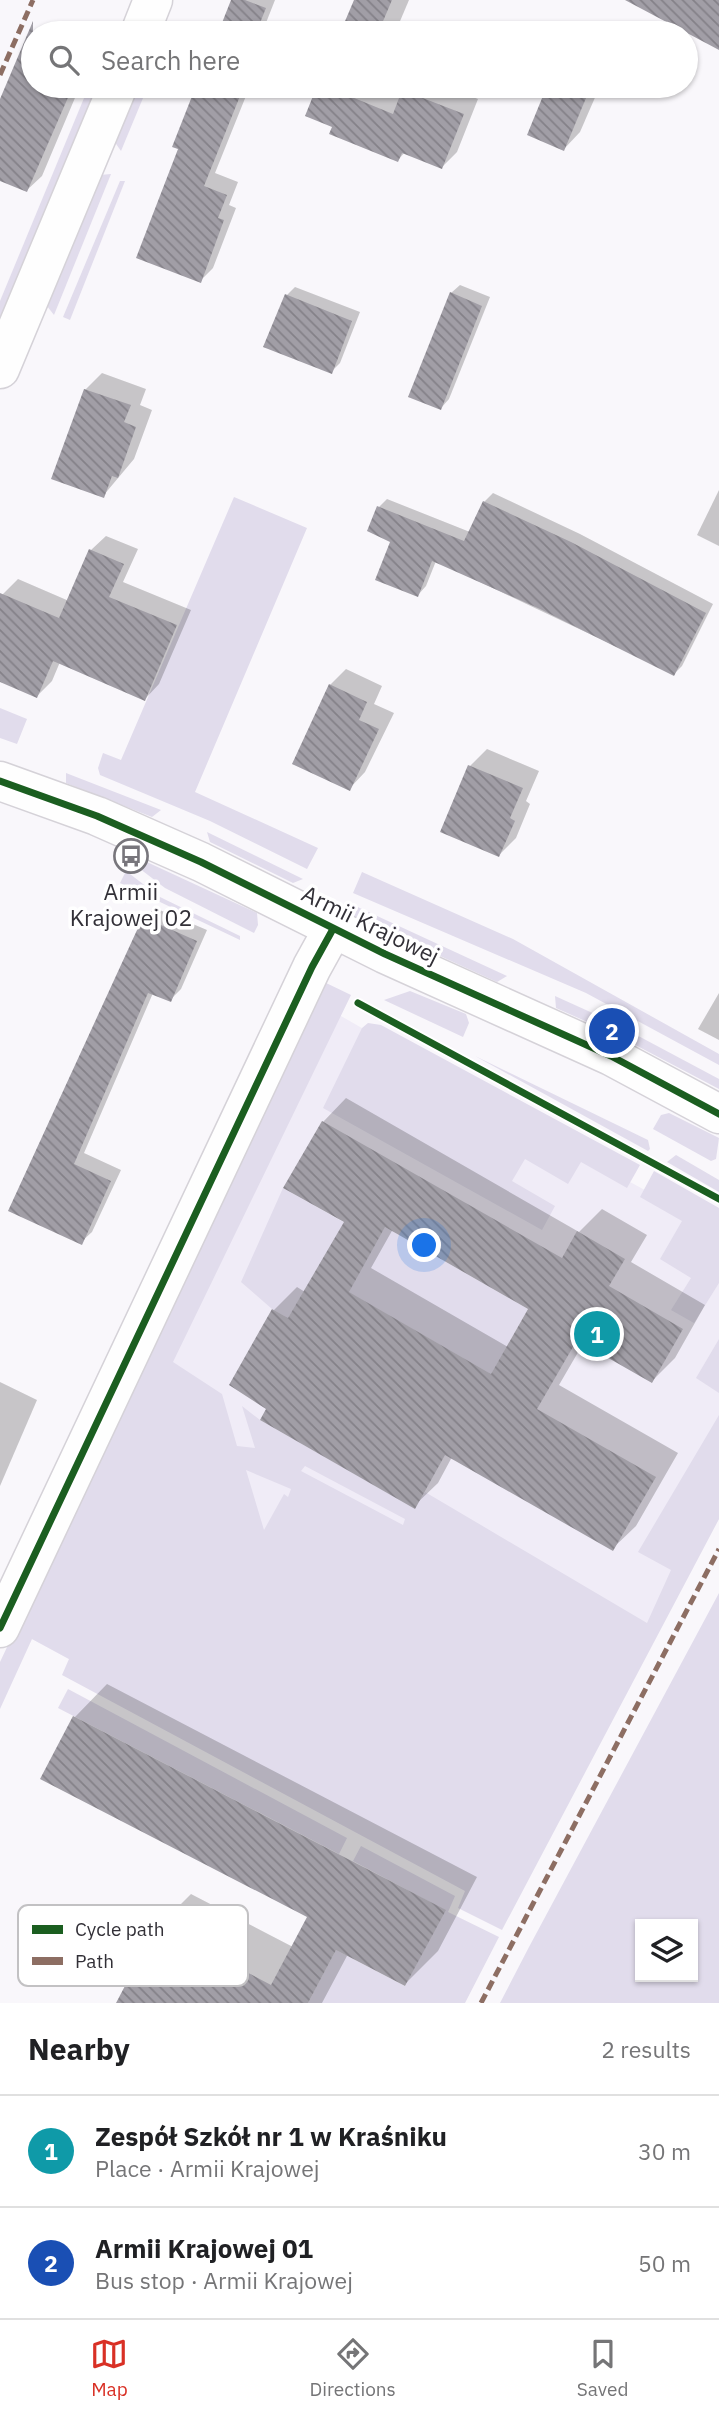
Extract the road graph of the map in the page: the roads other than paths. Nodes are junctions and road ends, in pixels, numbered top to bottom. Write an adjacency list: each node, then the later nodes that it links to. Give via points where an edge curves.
1 (153, 0): 2 (street)
2 (145, 21)
3 (113, 98): 4 (street)
4 (0, 369)
5 (0, 781): 6 (street, Armii Krajowej, via 120,826)
6 (334, 929): 7 (street, Armii Krajowej, via 611,1056); 8 (street, via 306,979)
7 (719, 1114)
8 (0, 1628)

